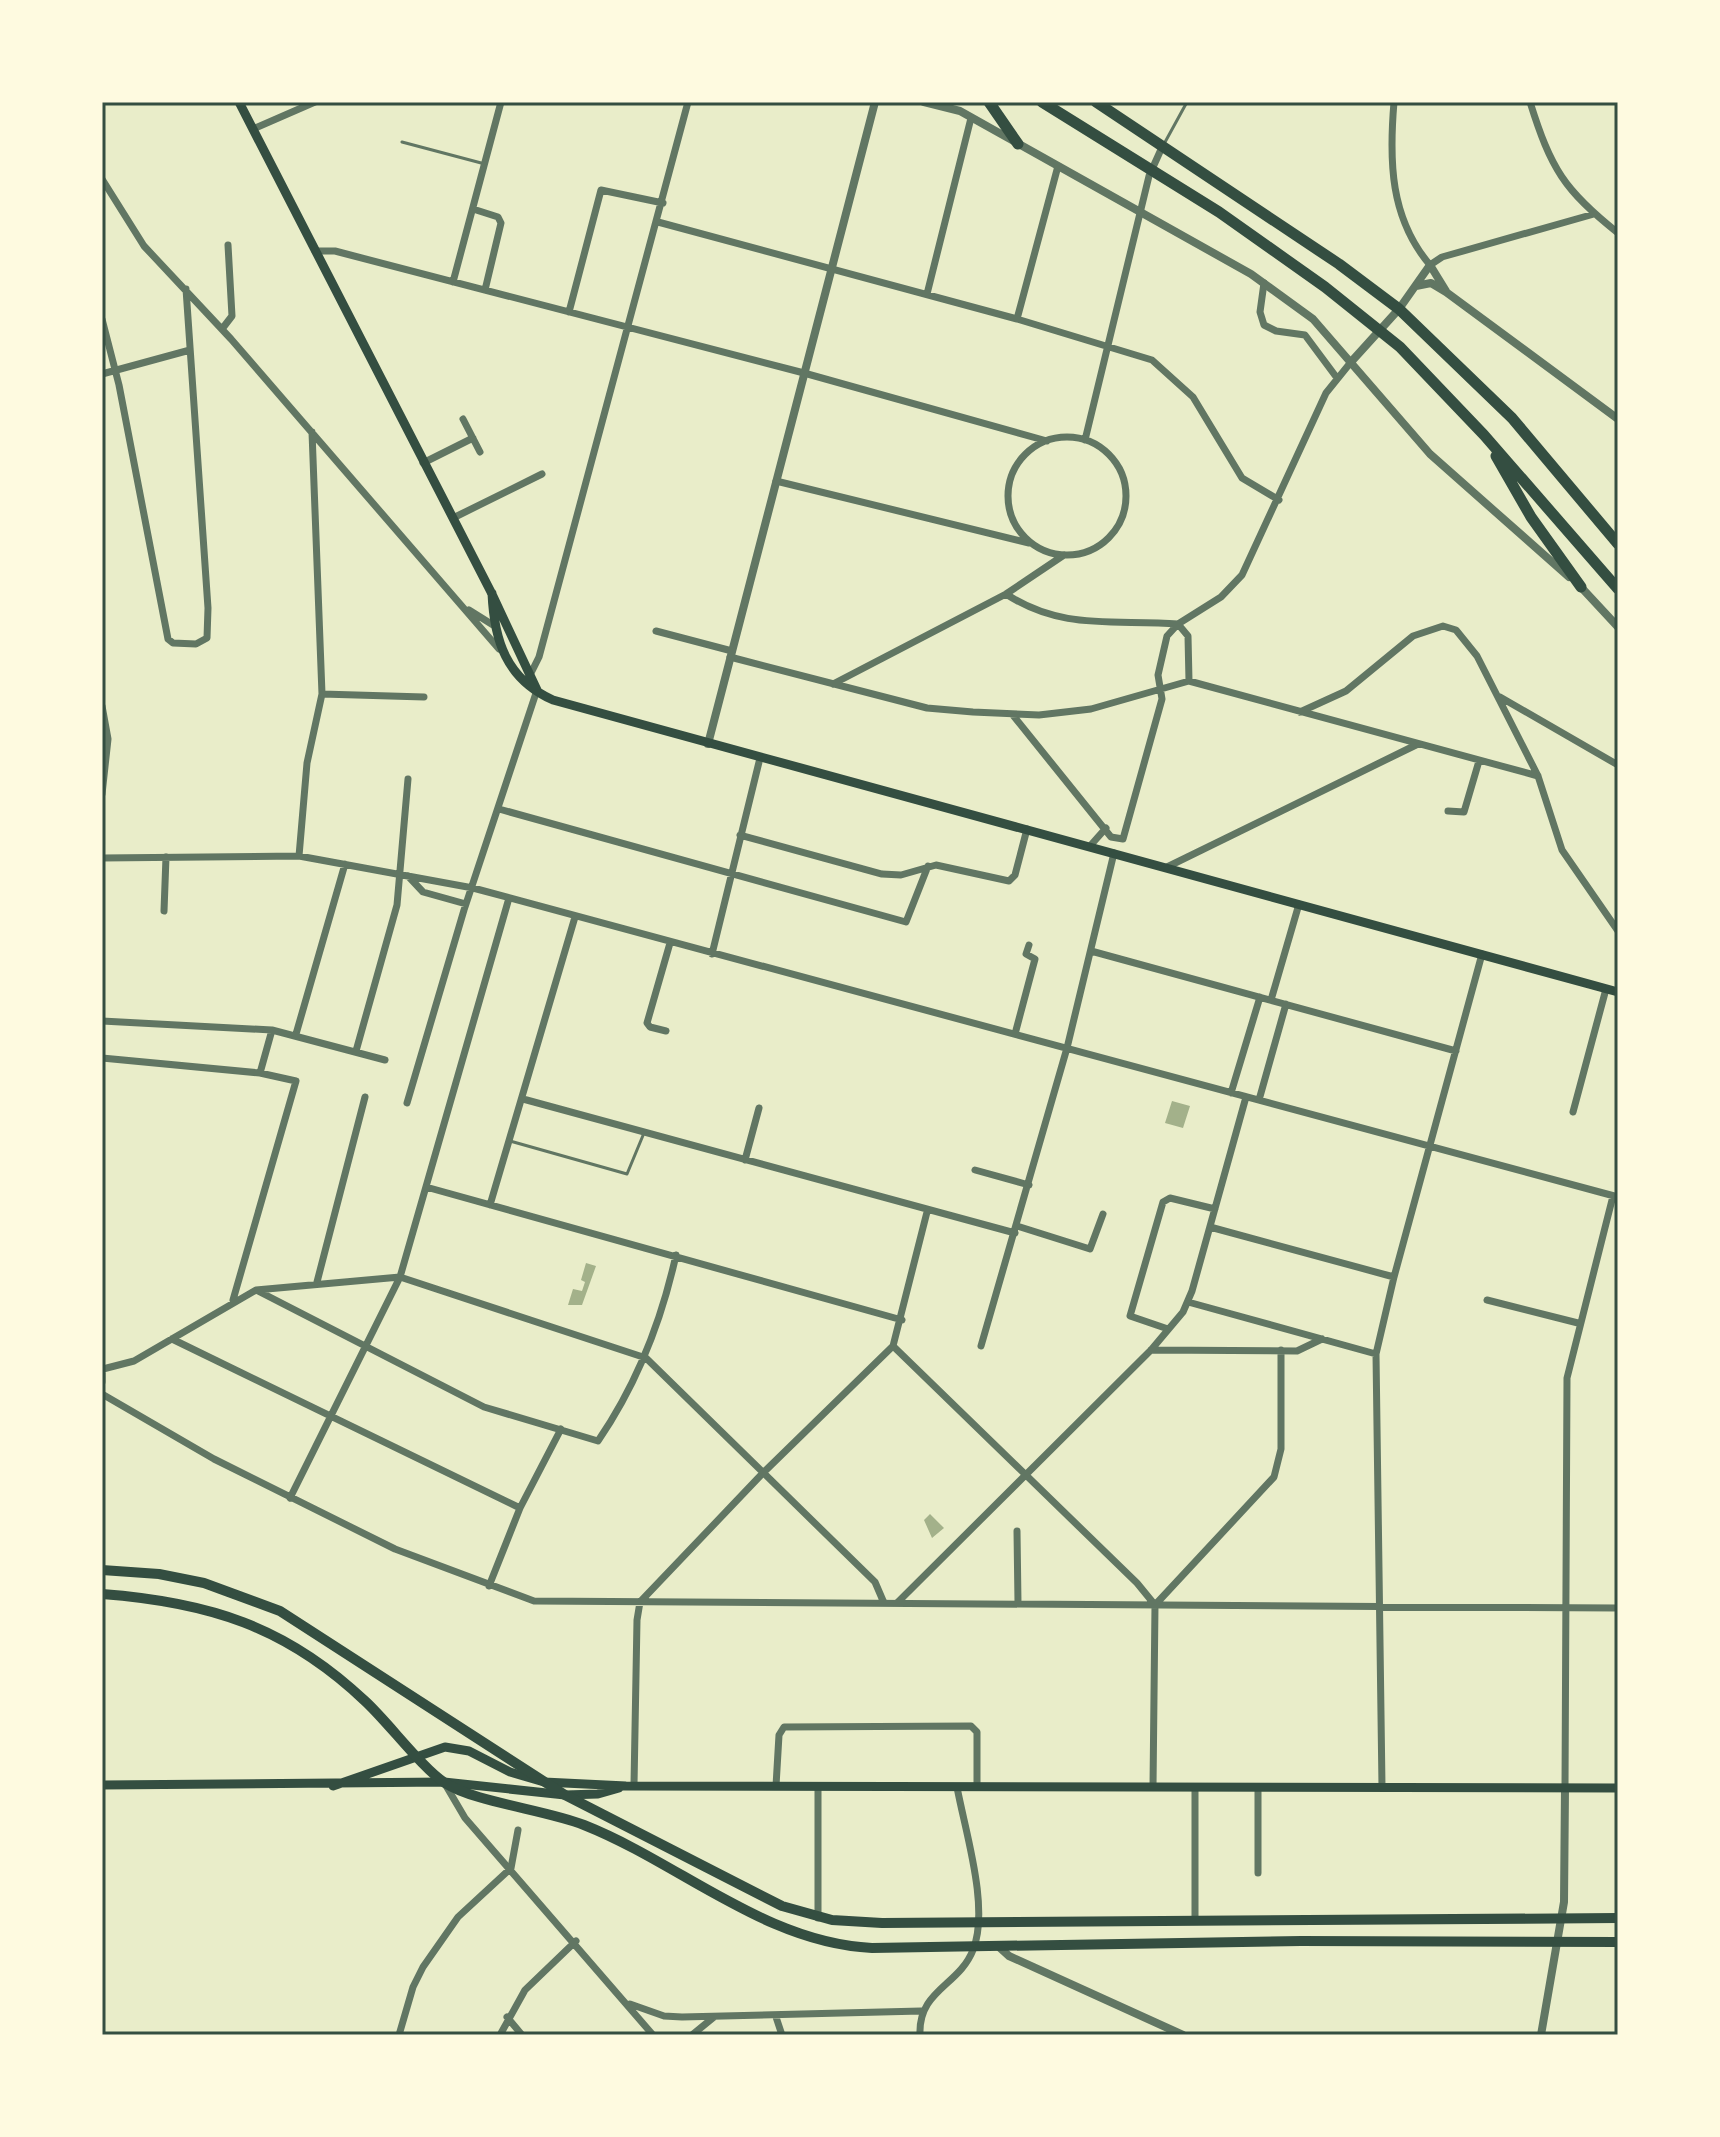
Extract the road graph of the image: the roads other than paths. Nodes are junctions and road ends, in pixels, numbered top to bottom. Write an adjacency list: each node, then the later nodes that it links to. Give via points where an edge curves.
1 (239, 102): 14 (main road)
2 (315, 102): 14 (street)
3 (501, 102): 18 (street)
4 (688, 102): 22 (street)
5 (875, 102): 31 (street)
6 (924, 102): 13 (street)
7 (989, 102): 16 (highway)
8 (1042, 102): 20 (highway)
9 (1096, 102): 17 (highway)
10 (1187, 102): 17 (lane)
11 (1394, 102): 30 (street, via 1395,194 1415,247)
12 (1530, 102): 25 (street, via 1560,176)
13 (971, 118): 16 (street); 38 (street)
14 (253, 129): 29 (main road)
15 (402, 142): 18 (lane)
16 (1018, 144): 19 (street)
17 (1163, 145): 20 (street); 39 (highway)
18 (485, 164): 23 (street)
19 (1058, 166): 24 (street); 42 (street)
20 (1151, 170): 24 (street); 45 (highway, via 1268,246)
21 (102, 179): 35 (street, via 131,231)
22 (663, 203): 26 (street); 40 (street, via 601,190)
23 (473, 209): 32 (street); 36 (street, via 498,217 501,223)
24 (1142, 213): 33 (street); 46 (street)
25 (1594, 214): 27 (street); 30 (street, via 1442,257)
26 (658, 222): 31 (street); 43 (street)
27 (1618, 233)
28 (228, 245): 44 (street, via 232,316)
29 (315, 251): 32 (street, via 335,251); 61 (main road)
30 (1430, 265): 34 (street); 37 (street)
31 (831, 269): 38 (street); 50 (street)
32 (453, 282): 36 (street)
33 (1264, 283): 48 (street, via 1313,319); 52 (street, via 1264,325 1305,335)
34 (1416, 286): 37 (street, via 1431,283); 39 (street)
35 (186, 289): 44 (street); 47 (street)
36 (485, 290): 40 (street)
37 (1446, 292): 54 (street)
38 (927, 294): 42 (street)
39 (1399, 309): 45 (street); 67 (highway, via 1512,418)
40 (569, 312): 43 (street)
41 (102, 319): 49 (street)
42 (1017, 319): 46 (street)
43 (630, 328): 50 (street); 81 (street)
44 (222, 329): 55 (street)
45 (1380, 330): 48 (street); 56 (highway, via 1421,365)
46 (1110, 344): 58 (street); 64 (street, via 1152,360 1173,376 1203,411 1242,478)
47 (190, 350): 49 (street); 49 (street, via 208,632 196,644 173,643 167,632)
48 (1351, 362): 52 (street); 69 (street, via 1430,454)
49 (116, 371): 51 (street)
50 (804, 373): 59 (street); 63 (street)
51 (102, 374)
52 (1337, 378): 64 (street)
53 (463, 419): 57 (street)
54 (1618, 419)
55 (312, 431): 73 (street); 86 (street)
56 (1484, 435): 69 (highway, via 1531,517); 70 (highway)
57 (473, 438): 60 (street); 61 (street)
58 (1085, 440): 59 (street); 68 (street, via 1115,462 1126,498 1113,533 1098,546)
59 (1047, 441): 66 (street, via 1018,463 1009,488 1010,515)
60 (480, 452)
61 (423, 463): 65 (main road)
62 (542, 474): 65 (street)
63 (776, 481): 66 (street); 80 (street)
64 (1279, 500): 74 (street, via 1242,575 1209,607)
65 (453, 518): 71 (main road)
66 (1031, 544): 68 (street)
67 (1618, 544)
68 (1064, 555): 72 (street)
69 (1581, 587): 76 (street)
70 (1618, 589)
71 (492, 593): 75 (main road); 79 (main road)
72 (1006, 594): 74 (street, via 1029,610 1062,620); 83 (street)
73 (464, 606): 75 (street); 78 (street)
74 (1178, 624): 82 (street, via 1188,636); 84 (street, via 1167,636 1158,675)
75 (493, 625): 78 (main road); 79 (main road)
76 (1618, 627)
77 (656, 631): 80 (street)
78 (499, 649): 81 (main road)
79 (521, 653): 81 (main road)
80 (731, 654): 83 (street); 92 (street)
81 (529, 678): 85 (main road)
82 (1189, 681): 84 (street); 90 (street)
83 (833, 684): 91 (street, via 927,708)
84 (1161, 687): 91 (street, via 1091,709); 102 (street, via 1125,834 1115,839)
85 (537, 690): 92 (main road, via 564,704); 100 (street)
86 (322, 694): 88 (street); 107 (street, via 307,763)
87 (1498, 696): 90 (street, via 1467,640 1443,626 1413,636 1346,691); 96 (street); 97 (street)
88 (424, 697)
89 (102, 706): 99 (street, via 108,739)
90 (1300, 712): 93 (street)
91 (1012, 714): 102 (street)
92 (708, 744): 94 (main road)
93 (1418, 745): 95 (street); 112 (street)
94 (760, 758): 103 (main road); 104 (street)
95 (1479, 761): 97 (street); 101 (street, via 1464,812)
96 (1618, 765)
97 (1538, 776): 121 (street, via 1562,850)
98 (408, 779): 113 (street)
99 (102, 794)
100 (499, 809): 114 (street); 115 (street)
101 (1448, 811)
102 (1106, 828): 105 (street)
103 (1027, 829): 105 (main road); 111 (street, via 1009,881)
104 (740, 835): 111 (street, via 882,874 901,875); 114 (street)
105 (1090, 846): 106 (main road)
106 (1114, 853): 112 (main road); 124 (street)
107 (299, 856): 108 (street); 110 (street)
108 (166, 857): 109 (street); 119 (street)
109 (102, 858)
110 (345, 864): 113 (street); 135 (street)
111 (928, 866): 114 (street, via 906,922)
112 (1167, 867): 118 (main road)
113 (405, 876): 115 (street); 117 (street, via 423,892); 138 (street)
114 (730, 876): 125 (street)
115 (473, 888): 116 (street); 117 (street)
116 (509, 898): 120 (street); 157 (street)
117 (466, 904): 148 (street)
118 (1299, 904): 126 (main road); 130 (street)
119 (164, 911)
120 (575, 917): 122 (street); 146 (street)
121 (1618, 931)
122 (670, 943): 125 (street); 134 (street, via 647,1023)
123 (1029, 945): 136 (street, via 1026,954 1035,959)
124 (1091, 951): 129 (street); 137 (street)
125 (712, 954): 136 (street)
126 (1482, 954): 127 (main road); 139 (street)
127 (1606, 989): 128 (main road); 150 (street)
128 (1618, 992)
129 (1260, 997): 130 (street); 143 (street)
130 (1271, 1000): 131 (street)
131 (1286, 1004): 139 (street); 147 (street)
132 (102, 1021): 133 (street)
133 (272, 1030): 135 (street); 142 (street)
134 (666, 1031)
135 (296, 1034): 138 (street)
136 (1015, 1034): 137 (street)
137 (1067, 1048): 143 (street); 156 (street)
138 (356, 1051): 141 (street)
139 (1456, 1051): 153 (street)
140 (102, 1058): 142 (street)
141 (385, 1060)
142 (260, 1073): 170 (street, via 296,1081)
143 (1231, 1093): 145 (street)
144 (365, 1097): 168 (street)
145 (1246, 1097): 147 (street); 160 (street)
146 (523, 1099): 151 (street); 152 (street)
147 (1259, 1100): 153 (street)
148 (407, 1103)
149 (759, 1108): 154 (street)
150 (1573, 1112)
151 (644, 1133): 152 (lane, via 627,1174); 154 (street)
152 (510, 1141): 159 (street)
153 (1431, 1147): 158 (street); 167 (street)
154 (745, 1160): 161 (street)
155 (975, 1170): 156 (street)
156 (1029, 1185): 164 (street)
157 (426, 1187): 159 (street); 166 (street)
158 (1615, 1196): 174 (street)
159 (490, 1205): 165 (street)
160 (1215, 1209): 163 (street); 175 (street, via 1170,1198 1163,1202 1130,1316)
161 (927, 1212): 164 (street); 173 (street)
162 (1103, 1214): 164 (street, via 1090,1249)
163 (1210, 1227): 167 (street); 172 (street)
164 (1016, 1230): 179 (street)
165 (676, 1255): 173 (street); 184 (street)
166 (400, 1277): 168 (street); 180 (street); 184 (street)
167 (1394, 1277): 183 (street)
168 (317, 1282): 169 (street)
169 (256, 1290): 170 (street); 180 (street)
170 (233, 1300): 176 (street)
171 (1487, 1300): 174 (street)
172 (1188, 1302): 175 (street); 177 (street)
173 (902, 1320): 178 (street)
174 (1578, 1323): 204 (street, via 1566,1389)
175 (1168, 1329): 181 (street)
176 (172, 1339): 185 (street, via 134,1361); 188 (street)
177 (1323, 1339): 182 (street, via 1297,1351); 183 (street)
178 (893, 1346): 190 (street); 191 (street)
179 (981, 1346)
180 (366, 1349): 188 (street); 189 (street, via 484,1407)
181 (1151, 1350): 182 (street); 191 (street)
182 (1281, 1350): 202 (street, via 1281,1449 1274,1477)
183 (1376, 1354): 203 (street)
184 (646, 1358): 189 (street, via 599,1440); 190 (street)
185 (102, 1369): 186 (street)
186 (102, 1382)
187 (102, 1394): 192 (street)
188 (329, 1415): 192 (street); 193 (street)
189 (561, 1429): 193 (street)
190 (762, 1474): 198 (street); 199 (street, via 875,1582)
191 (1025, 1475): 200 (street); 202 (street)
192 (290, 1498): 196 (street, via 395,1549)
193 (520, 1508): 196 (street)
194 (1017, 1531): 201 (street)
195 (102, 1570): 208 (main road, via 204,1583 280,1611)
196 (489, 1586): 198 (street, via 540,1602)
197 (102, 1594): 206 (main road, via 199,1606 296,1646 356,1692)
198 (640, 1602): 199 (street); 210 (street)
199 (884, 1603): 200 (street)
200 (897, 1603): 201 (street)
201 (1018, 1603): 202 (street)
202 (1155, 1605): 203 (street); 216 (street)
203 (1381, 1606): 204 (street); 219 (street)
204 (1567, 1608): 205 (street); 220 (street)
205 (1618, 1608)
206 (418, 1755): 207 (main road); 208 (main road, via 445,1747 460,1749); 211 (main road)
207 (444, 1782): 211 (main road); 222 (main road); 224 (street, via 465,1818); 235 (main road, via 598,1831 759,1916 821,1941 872,1948)
208 (544, 1782): 210 (main road); 222 (main road)
209 (102, 1785): 211 (main road)
210 (630, 1785): 212 (main road); 222 (main road, via 598,1794)
211 (333, 1786)
212 (776, 1786): 213 (main road); 215 (street, via 784,1727 940,1726 976,1727)
213 (818, 1786): 214 (main road); 226 (street)
214 (957, 1787): 215 (main road); 230 (street, via 979,1906)
215 (977, 1787): 216 (main road)
216 (1153, 1787): 217 (main road)
217 (1195, 1787): 218 (main road); 228 (street)
218 (1258, 1787): 219 (main road); 225 (street)
219 (1382, 1787): 220 (main road)
220 (1565, 1788): 221 (main road); 229 (street)
221 (1618, 1788)
222 (565, 1795): 226 (main road, via 782,1906)
223 (518, 1830): 224 (street)
224 (511, 1868): 231 (street); 241 (street, via 436,1945 413,1987)
225 (1258, 1873)
226 (818, 1918): 230 (main road)
227 (1618, 1918): 229 (main road)
228 (1195, 1919): 229 (main road); 230 (main road)
229 (1560, 1919): 232 (street)
230 (977, 1922): 235 (street)
231 (576, 1941): 236 (street); 238 (street, via 525,1990)
232 (1557, 1942): 233 (main road); 234 (main road); 249 (street)
233 (1618, 1942)
234 (998, 1946): 235 (main road); 248 (street, via 1009,1956)
235 (975, 1947): 237 (street)
236 (628, 2003): 239 (street, via 664,2016); 244 (street)
237 (921, 2011): 240 (street); 247 (street)
238 (507, 2017): 242 (street); 243 (street)
239 (714, 2017): 240 (street); 245 (street)
240 (776, 2017): 246 (street)
241 (399, 2035)
242 (500, 2035)
243 (522, 2035)
244 (653, 2035)
245 (692, 2035)
246 (782, 2035)
247 (920, 2035)
248 (1183, 2035)
249 (1541, 2035)

